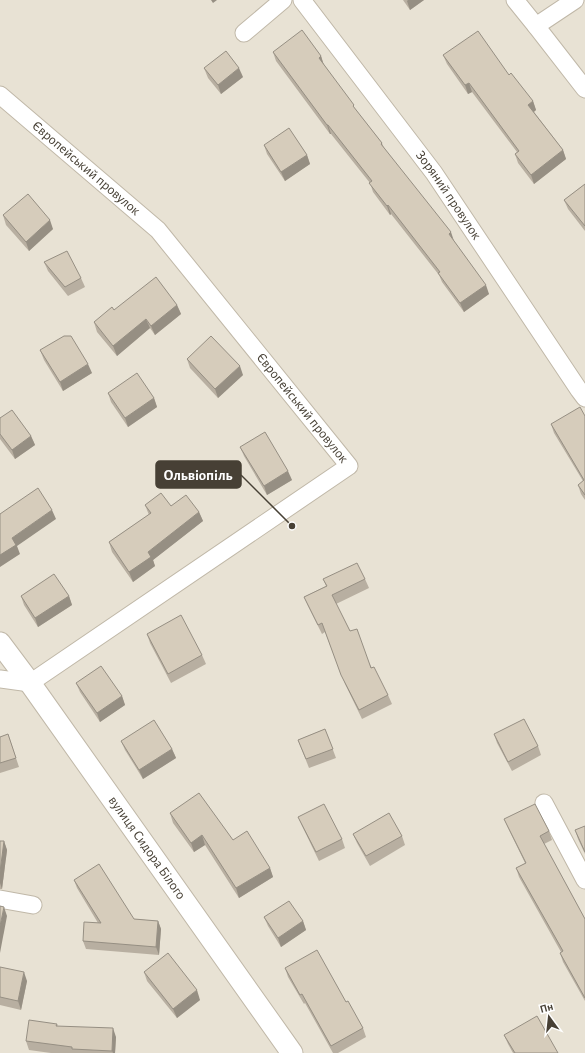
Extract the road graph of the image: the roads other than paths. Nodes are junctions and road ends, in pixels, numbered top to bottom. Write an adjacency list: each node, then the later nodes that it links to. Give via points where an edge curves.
1 (283, 0): 6 (street)
2 (302, 0): 9 (street, Зоряний провулок, via 434,173)
3 (515, 0): 5 (street)
4 (575, 0): 5 (street)
5 (536, 26): 7 (street)
6 (244, 33)
7 (585, 89)
8 (0, 95): 12 (street, Європейський провулок, via 158,230 349,466)
9 (585, 398)
10 (0, 644): 12 (street, вулиця Сидора Білого)
11 (0, 679): 12 (street)
12 (30, 683): 17 (street, вулиця Сидора Білого)
13 (544, 803): 14 (street)
14 (585, 880)
15 (0, 899): 16 (street)
16 (33, 905)
17 (292, 1053)

